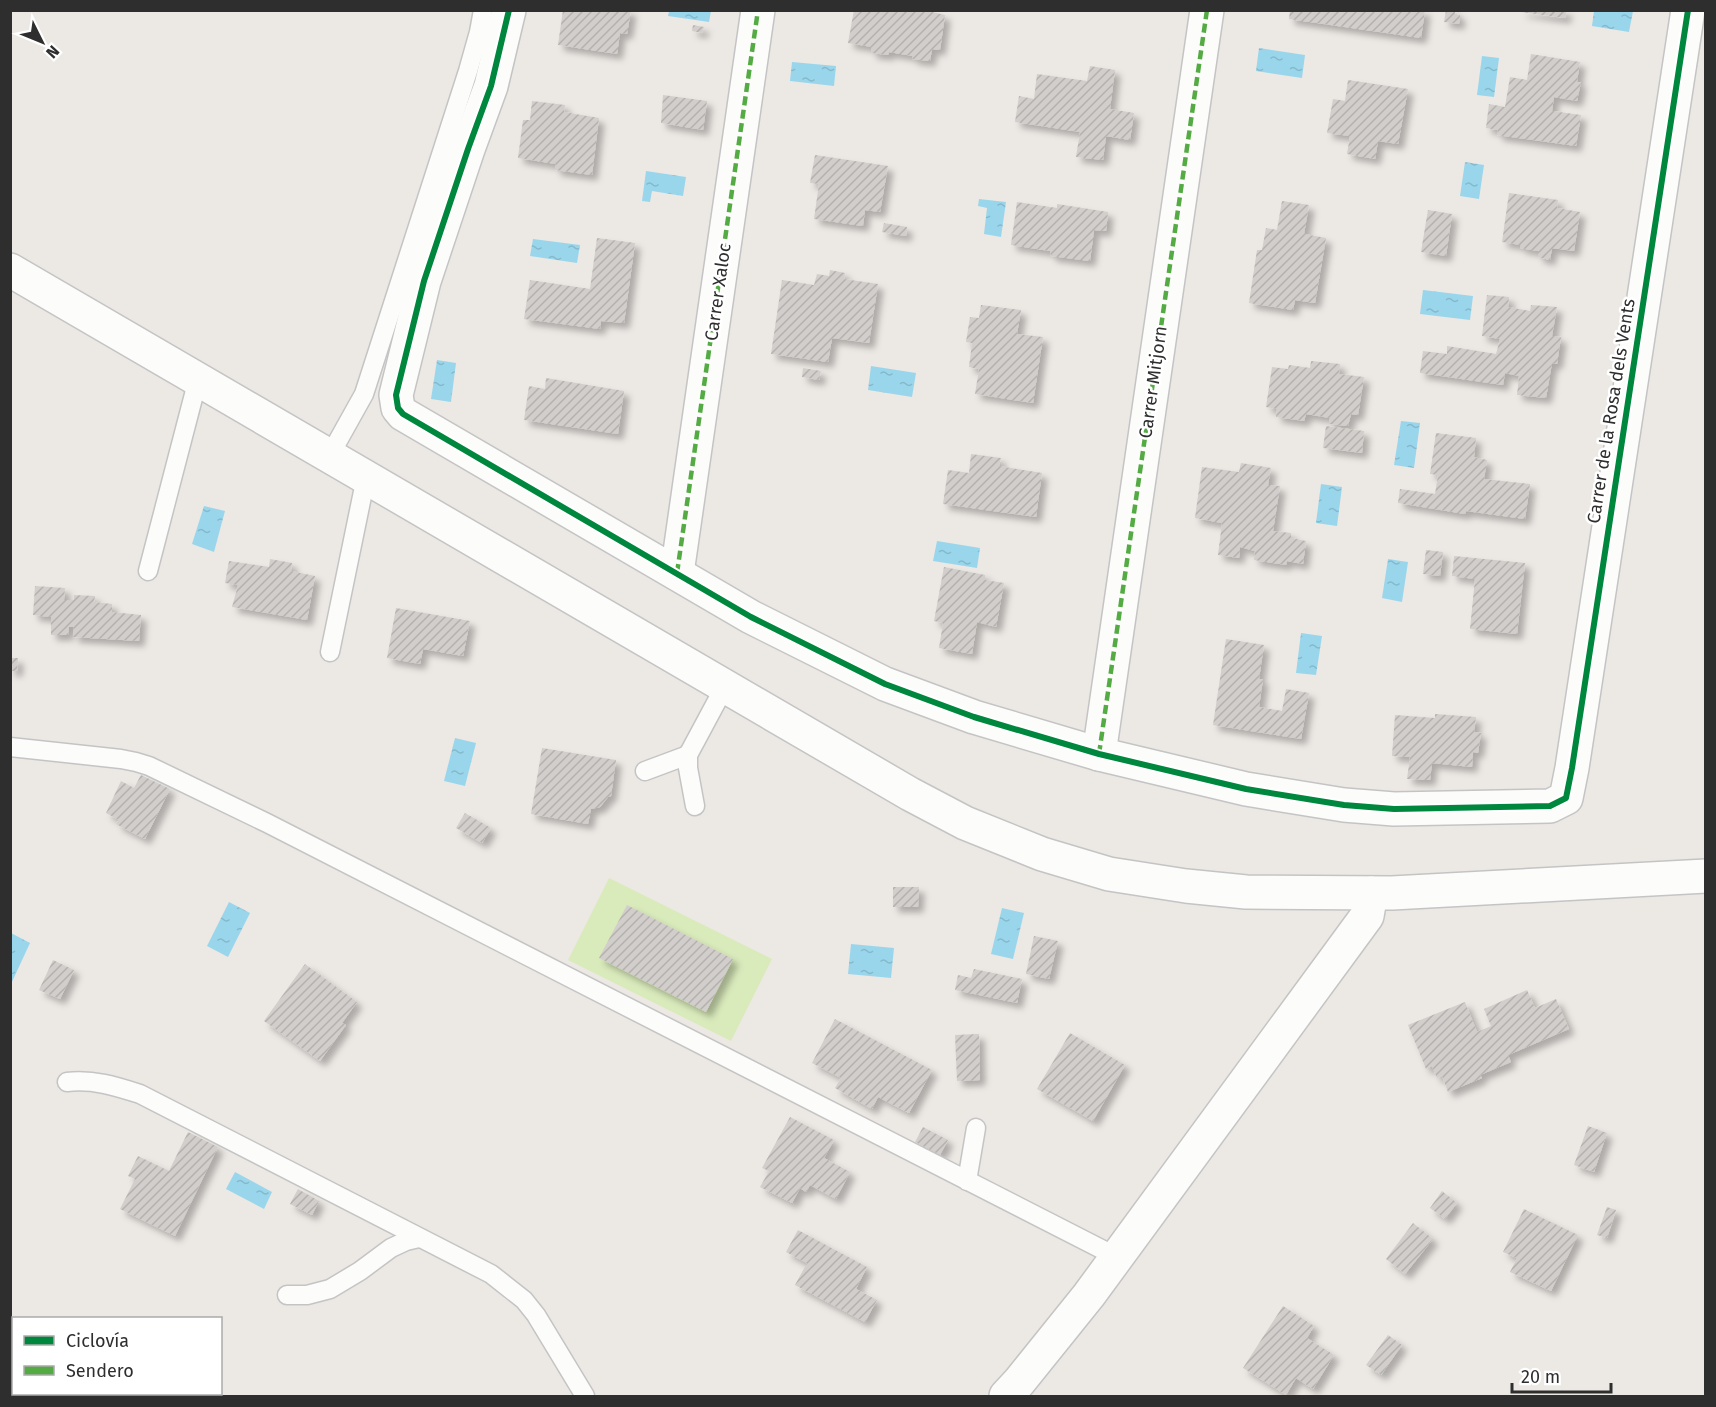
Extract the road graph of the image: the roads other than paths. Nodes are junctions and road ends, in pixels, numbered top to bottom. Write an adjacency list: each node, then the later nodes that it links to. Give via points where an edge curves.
1 (483, 10): 8 (lane, via 468,71 364,394)
2 (509, 10): 11 (street, via 490,86 424,281 396,401 398,408 411,420)
3 (758, 10): 11 (street, Carrer Xaloc)
4 (1207, 10): 15 (street, Carrer Mitjorn)
5 (1688, 10): 15 (street, Carrer de la Rosa dels Vents, via 1566,798 1550,806 1394,809 1344,805 1246,789)
6 (10, 270): 7 (street)
7 (198, 379): 8 (street); 10 (lane)
8 (330, 455): 9 (street)
9 (366, 477): 12 (lane); 13 (street)
10 (148, 571)
11 (677, 573): 15 (street, via 751,617 885,684 974,717)
12 (330, 652)
13 (725, 686): 16 (lane); 20 (street, via 919,799 965,823 1042,854 1109,874 1186,886 1246,892)
14 (10, 747): 23 (lane, via 121,759 149,766)
15 (1099, 754)
16 (688, 755): 17 (lane); 18 (lane)
17 (645, 771)
18 (695, 806)
19 (1706, 876): 20 (street)
20 (1371, 893): 25 (street, via 1367,916)
21 (67, 1082): 24 (lane, via 108,1084 140,1094)
22 (976, 1128): 23 (lane)
23 (967, 1181): 25 (lane)
24 (419, 1238): 26 (lane, via 391,1248 330,1289); 27 (lane, via 491,1274 524,1300)
25 (1117, 1257): 28 (street)
26 (287, 1295)
27 (585, 1396)
28 (1006, 1396)

